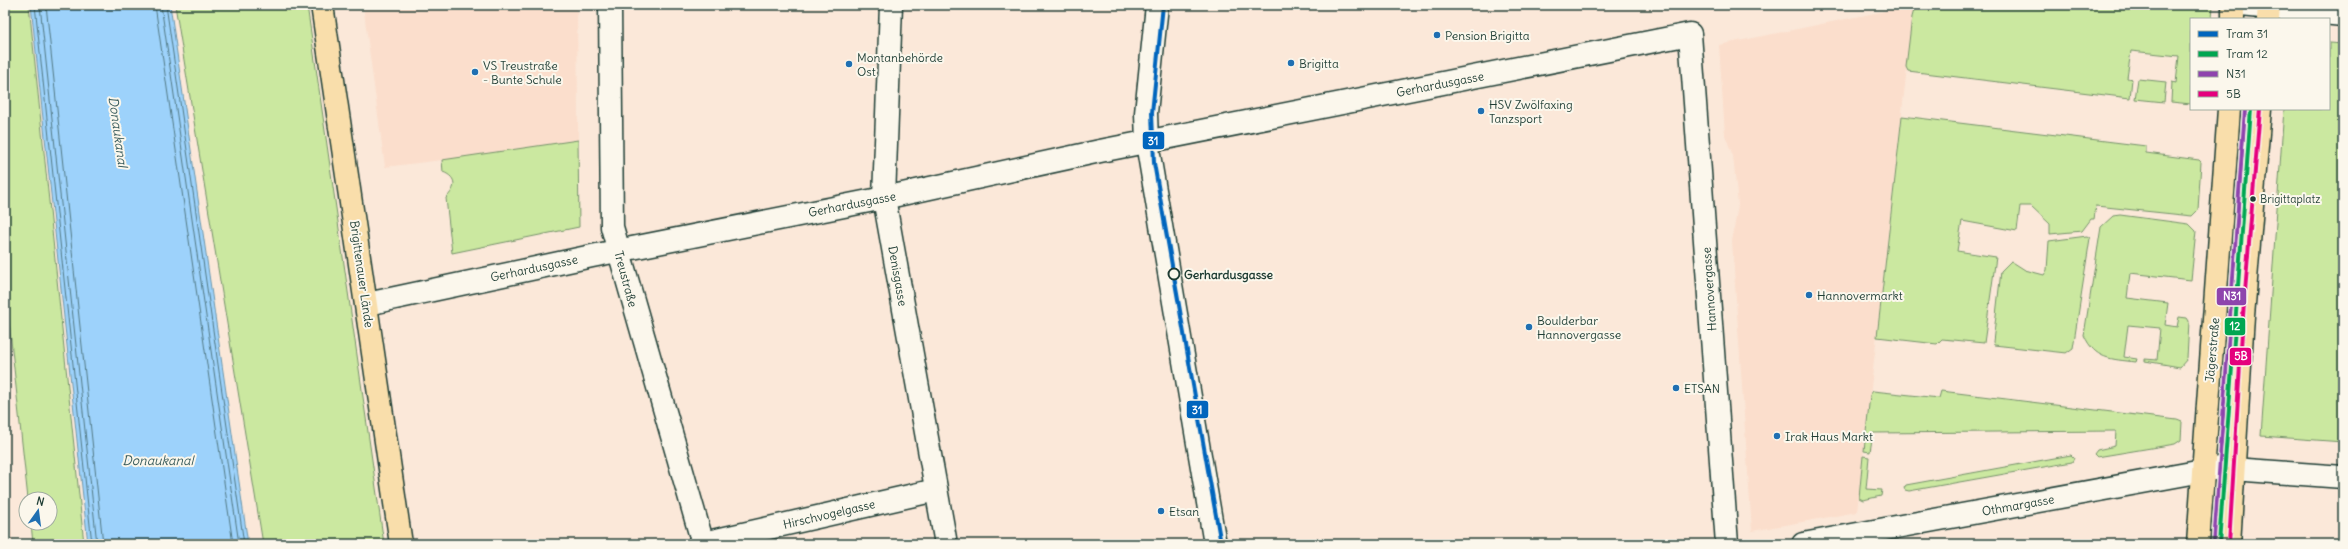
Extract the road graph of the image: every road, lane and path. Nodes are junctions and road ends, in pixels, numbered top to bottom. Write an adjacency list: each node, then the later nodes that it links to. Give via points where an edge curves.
1 (322, 5): 16 (main road, Brigittenauer Lände)
2 (610, 5): 15 (street, Treustraße, via 612,227)
3 (891, 5): 14 (street, Denisgasse)
4 (1157, 5): 13 (street, via 1146,113)
5 (2233, 5): 9 (main road)
6 (2241, 5): 7 (street)
7 (2269, 11): 8 (street)
8 (2343, 14)
9 (2233, 18)
10 (1690, 34): 13 (street, Gerhardusgasse); 25 (street, Hannovergasse)
11 (2229, 110): 18 (main road, Jägerstraße)
12 (2260, 110): 17 (main road)
13 (1147, 143): 14 (street, Gerhardusgasse); 24 (street)
14 (884, 198): 15 (street, Gerhardusgasse); 20 (street, Denisgasse)
15 (618, 251): 16 (street, Gerhardusgasse); 22 (street, Treustraße)
16 (367, 304): 21 (main road, Brigittenauer Lände)
17 (2233, 469): 18 (street, Othmargasse); 19 (street); 28 (main road)
18 (2204, 471): 26 (street, Othmargasse); 27 (main road, Jägerstraße)
19 (2343, 477)
20 (936, 490): 22 (street, Hirschvogelgasse); 23 (street, Denisgasse)
21 (401, 544)
22 (702, 544)
23 (946, 544)
24 (1215, 544)
25 (1727, 544)
26 (1802, 544)
27 (2198, 544)
28 (2229, 544)

